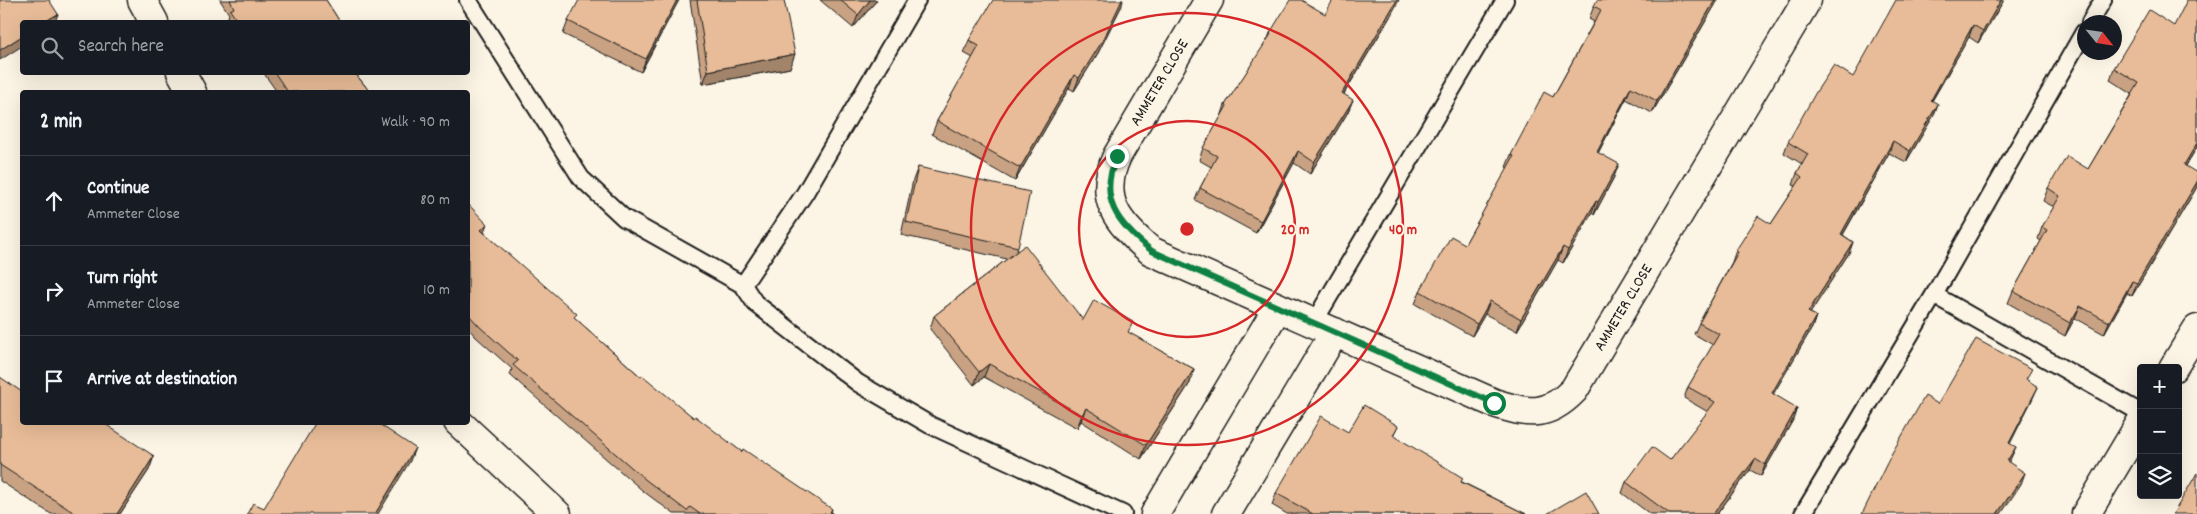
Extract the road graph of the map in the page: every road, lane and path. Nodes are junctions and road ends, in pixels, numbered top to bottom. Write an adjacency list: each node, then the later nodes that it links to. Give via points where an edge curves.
1 (142, 0): 9 (street)
2 (468, 0): 13 (lane, via 581,178 624,218)
3 (917, 0): 13 (lane, via 805,193)
4 (1209, 0): 15 (street, AMMETER CLOSE, via 1109,173 1112,207 1123,224 1152,251)
5 (1505, 0): 16 (lane)
6 (1807, 0): 16 (street, AMMETER CLOSE, via 1586,371 1562,403 1531,412 1494,403)
7 (2103, 0): 8 (lane)
8 (2094, 15)
9 (153, 20)
10 (2077, 44): 14 (lane)
11 (183, 75): 12 (street)
12 (191, 90)
13 (743, 285): 23 (lane, via 755,303 858,383 930,425)
14 (1934, 295): 19 (lane); 26 (lane)
15 (1278, 308): 16 (street, AMMETER CLOSE); 24 (street)
16 (1325, 327): 25 (street)
17 (2197, 329): 18 (street)
18 (2175, 364)
19 (2137, 410)
20 (461, 425): 22 (street)
21 (2137, 429): 27 (street)
22 (557, 514)
23 (1123, 514)
24 (1155, 514)
25 (1226, 514)
26 (1802, 514)
27 (2086, 514)

